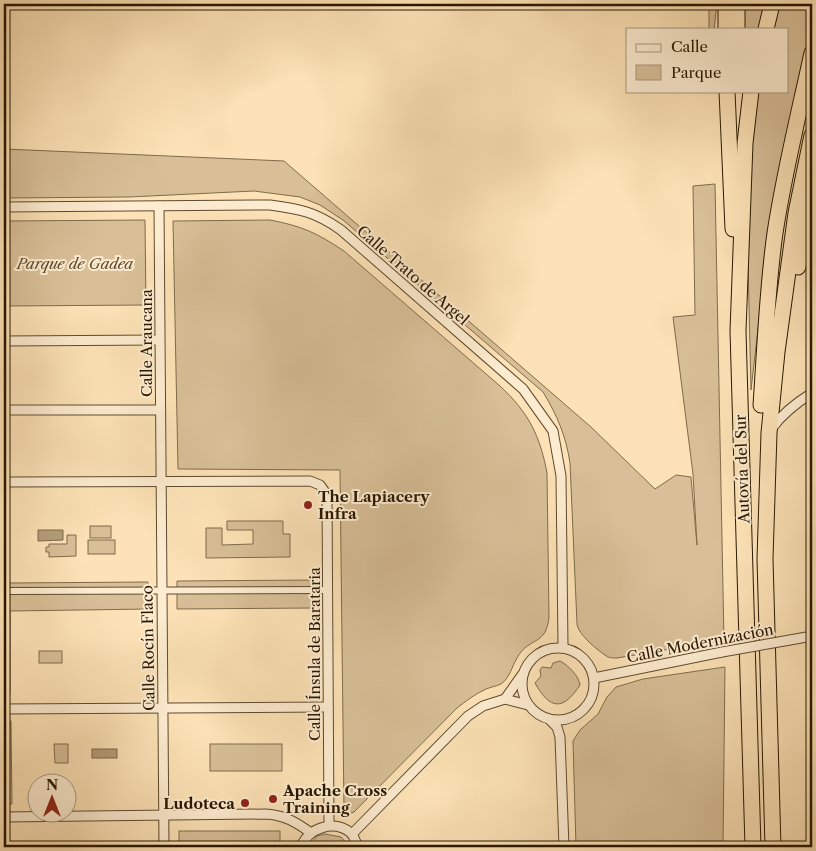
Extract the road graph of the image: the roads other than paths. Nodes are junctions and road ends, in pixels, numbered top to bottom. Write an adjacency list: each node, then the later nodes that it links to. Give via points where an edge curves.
1 (726, 4): 4 (highway)
2 (737, 4): 5 (highway)
3 (772, 4): 6 (highway)
4 (726, 28)
5 (737, 28)
6 (766, 28)
7 (812, 53): 28 (highway, via 774,243 760,421)
8 (727, 92): 15 (highway)
9 (736, 92): 15 (highway)
10 (751, 92): 16 (highway, Autovía del Sur, via 744,143)
11 (812, 135): 20 (highway, Autovía del Sur, via 796,213)
12 (812, 203): 20 (highway, via 795,283 782,370)
13 (159, 206): 14 (street, Calle Trato de Argel); 17 (street, Calle Araucana); 33 (street, Calle Trato de Argel, via 270,205 316,215 341,230 523,390 553,431 561,476)
14 (4, 207)
15 (732, 216): 16 (highway)
16 (738, 330): 53 (highway, Autovía del Sur)
17 (159, 340): 18 (street); 22 (street, Calle Araucana)
18 (4, 341)
19 (812, 393): 24 (street, via 794,404)
20 (772, 398): 24 (highway, Autovía del Sur)
21 (4, 410): 22 (street)
22 (160, 410): 25 (street, Calle Araucana)
23 (812, 424): 27 (lane, via 809,427)
24 (768, 433): 28 (highway, Autovía del Sur)
25 (160, 481): 26 (street); 29 (street, Calle Ínsula de Barataria, via 310,481 320,485 327,495); 31 (street, Calle Rocín Flaco)
26 (4, 482)
27 (812, 558)
28 (764, 559): 54 (highway, Autovía del Sur)
29 (327, 590): 31 (street); 38 (street, Calle Ínsula de Barataria)
30 (4, 591): 31 (street)
31 (161, 591): 39 (street, Calle Rocín Flaco)
32 (812, 636): 35 (street, Calle Modernización, bridge)
33 (563, 647): 34 (street, via 537,654 526,665); 35 (street, via 583,658)
34 (522, 676): 36 (street); 37 (street, via 522,691)
35 (594, 678): 41 (street, via 588,703)
36 (505, 699): 37 (street); 48 (street, via 483,706 468,716)
37 (528, 706): 42 (street)
38 (328, 707): 39 (street); 46 (street, Calle Ínsula de Barataria)
39 (163, 708): 40 (street); 44 (street, Calle Rocín Flaco)
40 (4, 710)
41 (569, 718): 42 (street); 43 (street)
42 (550, 719): 43 (street)
43 (560, 736): 52 (street)
44 (164, 815): 45 (street); 47 (street, via 279,815); 49 (street, Calle Rocín Flaco)
45 (4, 817)
46 (329, 825): 47 (street); 48 (street)
47 (311, 833): 50 (street)
48 (352, 834): 51 (street)
49 (164, 847)
50 (300, 847)
51 (358, 847)
52 (564, 847)
53 (753, 847)
54 (773, 847)

